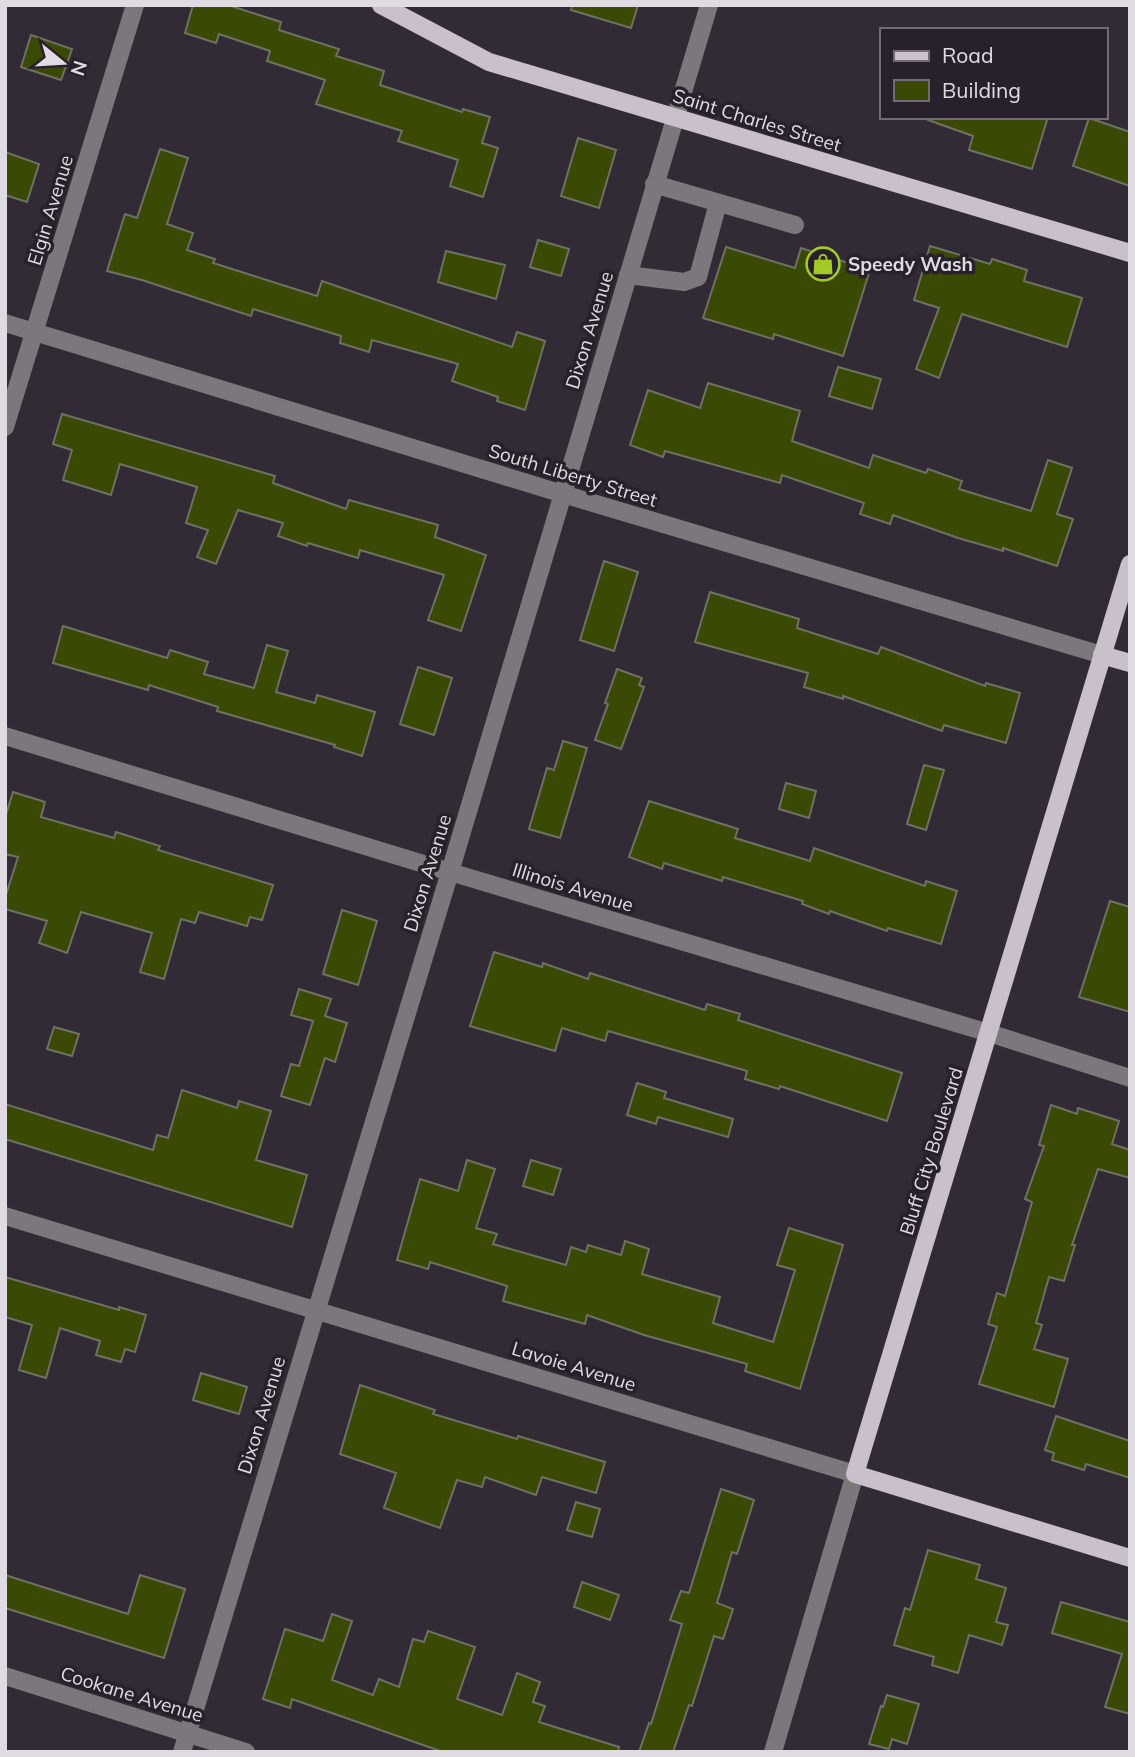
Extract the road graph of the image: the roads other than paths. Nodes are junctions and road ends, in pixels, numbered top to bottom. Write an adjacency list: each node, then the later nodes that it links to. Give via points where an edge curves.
1 (135, 5): 11 (street, Elgin Avenue)
2 (381, 5): 4 (main road, Saint Charles Street, via 489,62)
3 (709, 5): 4 (street, Dixon Avenue)
4 (674, 117): 5 (street, Dixon Avenue); 8 (main road, Saint Charles Street)
5 (654, 184): 6 (street); 9 (street, Dixon Avenue)
6 (718, 203): 7 (street); 9 (street, via 698,277 684,282)
7 (795, 226)
8 (1130, 253)
9 (628, 275): 13 (street, Dixon Avenue)
10 (5, 323): 11 (street, South Liberty Street)
11 (34, 331): 12 (street, Elgin Avenue); 13 (street, South Liberty Street)
12 (5, 427)
13 (563, 494): 15 (street, South Liberty Street); 18 (street, Dixon Avenue)
14 (1130, 564): 15 (main road, Bluff City Boulevard)
15 (1102, 655): 16 (main road, South Liberty Street); 19 (main road, Bluff City Boulevard)
16 (1130, 663)
17 (5, 736): 18 (street, Illinois Avenue)
18 (450, 872): 19 (street, Illinois Avenue); 22 (street, Dixon Avenue)
19 (989, 1033): 20 (street, Illinois Avenue); 23 (main road, Bluff City Boulevard)
20 (1130, 1078)
21 (5, 1216): 22 (street, Lavoie Avenue)
22 (315, 1310): 23 (street, Lavoie Avenue); 26 (street, Dixon Avenue)
23 (855, 1474): 24 (main road, Lavoie Avenue); 29 (street, Bluff City Boulevard)
24 (1130, 1559)
25 (5, 1676): 26 (street, Cookane Avenue)
26 (188, 1734): 27 (street, Dixon Avenue); 28 (street, Cookane Avenue)
27 (182, 1752)
28 (246, 1752)
29 (773, 1752)

